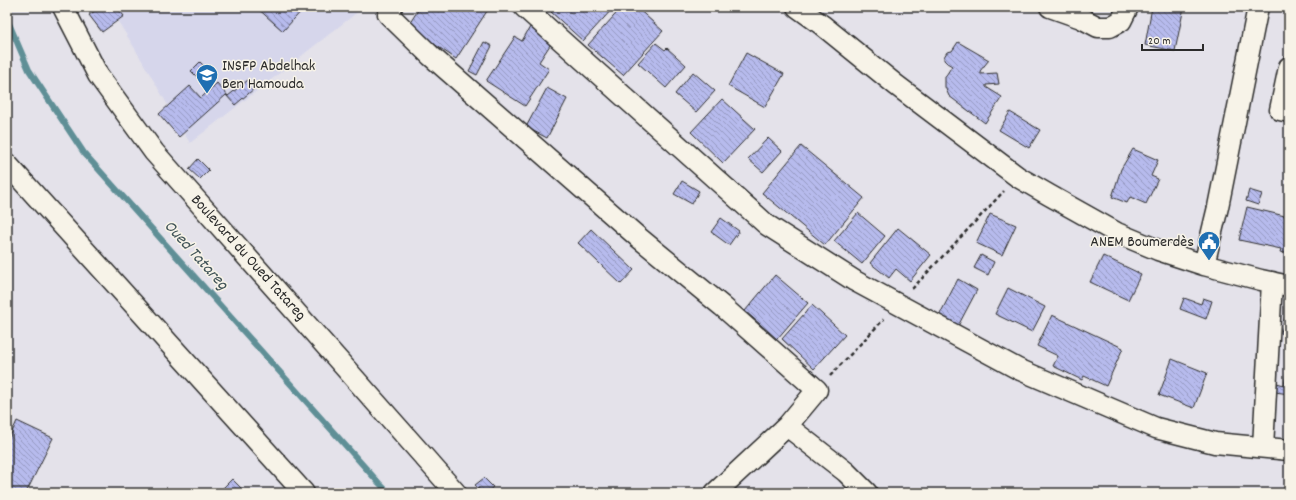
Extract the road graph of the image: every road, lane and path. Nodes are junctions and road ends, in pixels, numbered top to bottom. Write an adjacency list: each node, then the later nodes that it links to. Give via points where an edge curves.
1 (63, 7): 20 (street, Boulevard du Oued Tatareg, via 98,75 154,152)
2 (392, 7): 15 (street, via 388,14 431,56)
3 (524, 7): 14 (street, via 767,225)
4 (797, 7): 11 (street, via 896,86)
5 (1050, 7): 6 (street, via 1098,27 1110,27 1121,21)
6 (1128, 7)
7 (1258, 7): 12 (street)
8 (1289, 67): 9 (street, via 1280,110)
9 (1289, 112)
10 (7, 164): 19 (street)
11 (1018, 177): 12 (street, via 1117,233); 14 (path)
12 (1204, 265): 13 (street)
13 (1281, 284): 17 (street)
14 (898, 305): 15 (path); 17 (street, via 1018,369 1156,428 1214,443)
15 (817, 390): 16 (street)
16 (787, 426): 21 (street); 22 (street, via 846,472)
17 (1263, 447): 18 (street)
18 (1289, 450)
19 (304, 493)
20 (456, 493)
21 (715, 493)
22 (867, 493)

